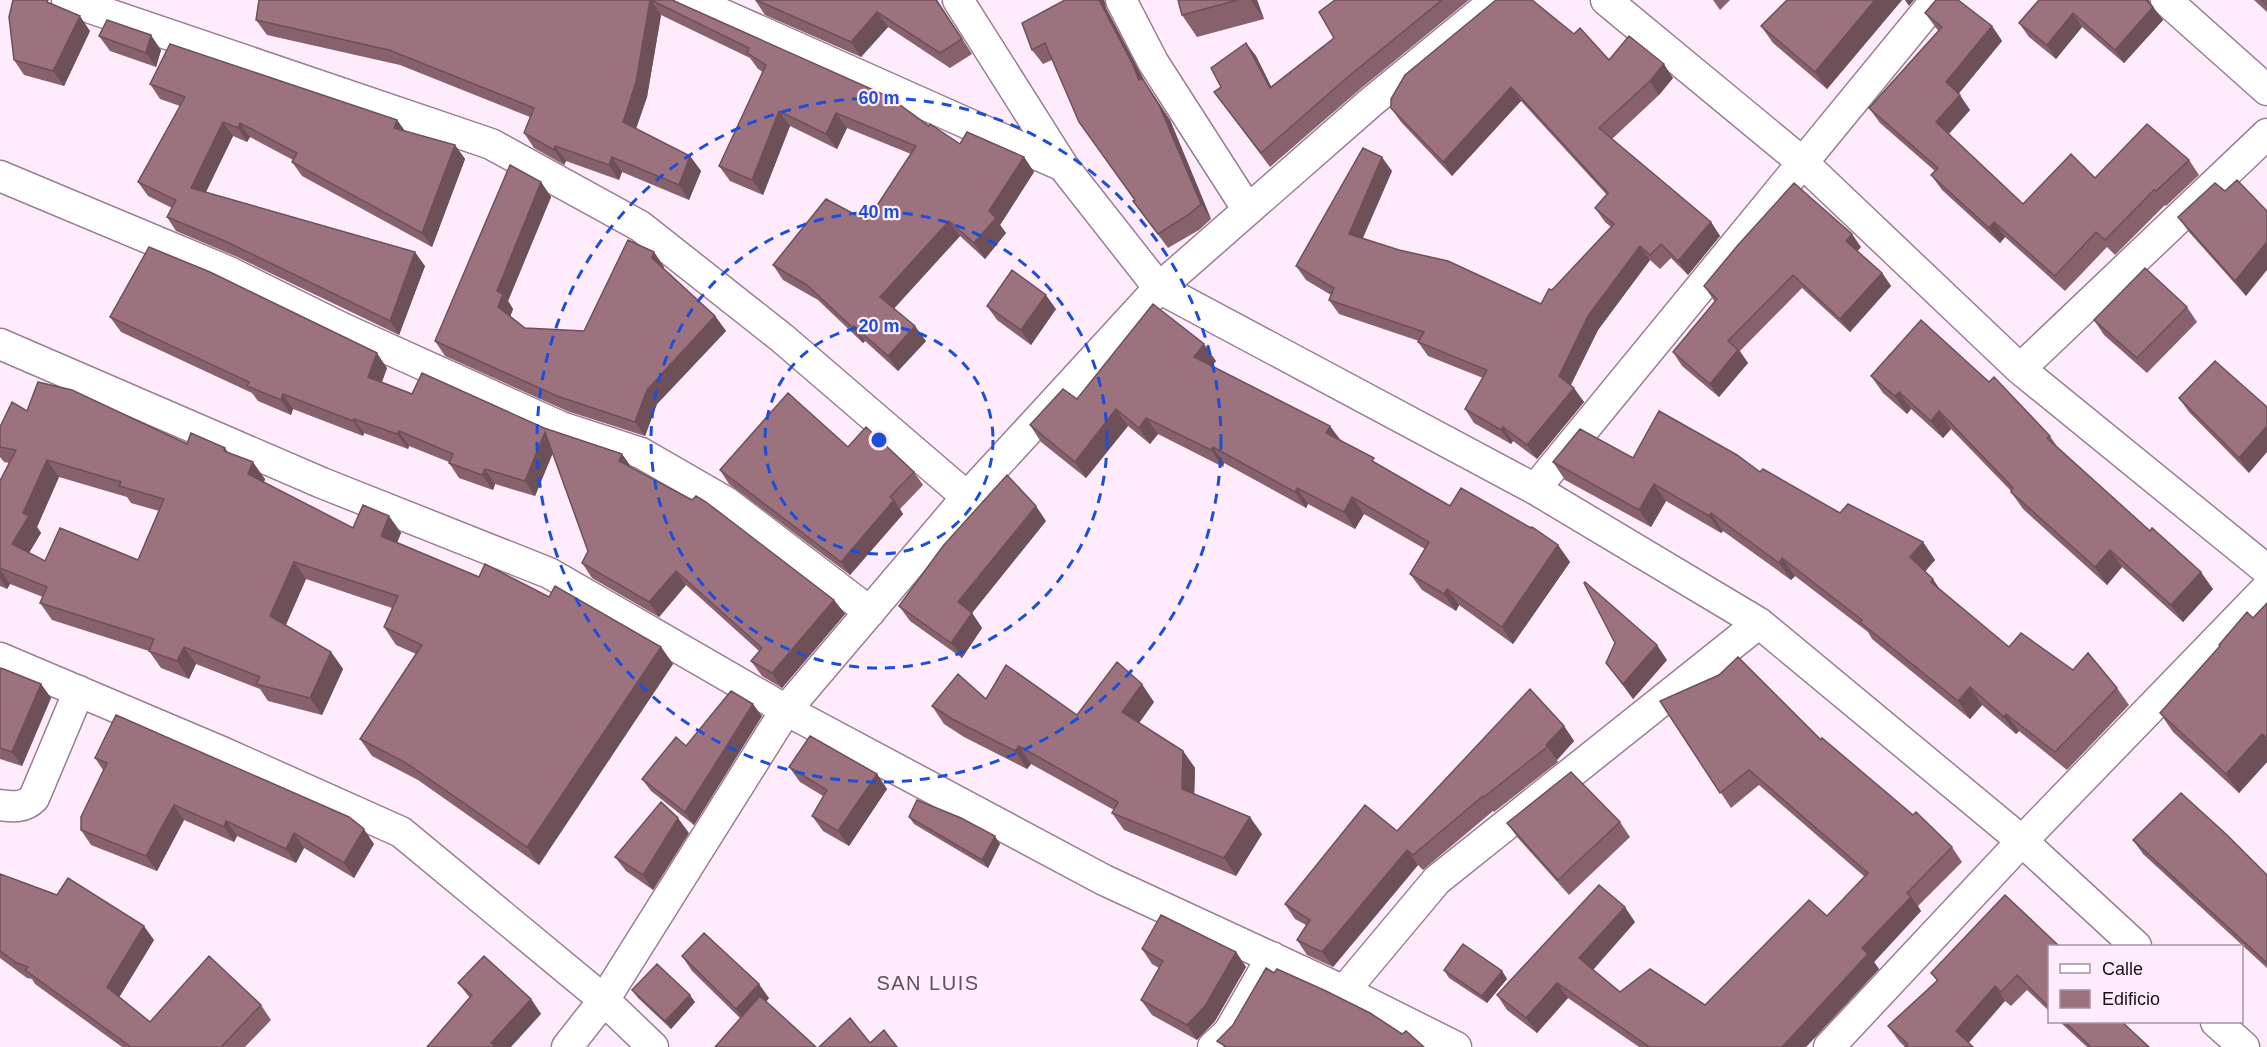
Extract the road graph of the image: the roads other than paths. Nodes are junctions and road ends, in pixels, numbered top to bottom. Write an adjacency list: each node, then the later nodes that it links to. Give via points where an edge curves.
1 (67, 0): 19 (street, via 491,144 640,226 782,338)
2 (690, 0): 12 (street)
3 (958, 0): 12 (street)
4 (1121, 0): 14 (street, via 1153,62)
5 (1496, 0): 14 (street)
6 (1606, 0): 11 (street)
7 (1936, 0): 11 (street)
8 (2166, 0): 9 (street)
9 (2267, 90)
10 (2267, 134): 17 (street)
11 (1802, 162): 17 (street); 18 (street)
12 (1063, 166): 15 (street)
13 (0, 176): 22 (street, via 227,271 344,329 561,427 641,453 726,502)
14 (1248, 210): 15 (street)
15 (1159, 288): 18 (street); 19 (street)
16 (0, 344): 26 (street, via 322,483 549,573)
17 (2020, 369): 20 (street)
18 (1535, 489): 23 (street)
19 (967, 497): 22 (street)
20 (2267, 570)
21 (2267, 588): 28 (street)
22 (870, 612): 26 (street)
23 (1759, 623): 28 (street); 31 (street, via 1437,880)
24 (0, 658): 25 (street)
25 (79, 691): 27 (street, via 34,798 16,807); 32 (street, via 401,832)
26 (786, 710): 30 (street, via 1104,880); 32 (street)
27 (0, 805)
28 (2022, 841): 29 (street); 38 (street)
29 (2135, 945)
30 (1272, 957): 31 (street); 36 (street, via 1229,1032)
31 (1344, 991): 37 (street)
32 (604, 1000): 34 (street); 35 (street)
33 (2217, 1023): 39 (street)
34 (567, 1047)
35 (653, 1047)
36 (1213, 1047)
37 (1456, 1047)
38 (1829, 1047)
39 (2244, 1047)

